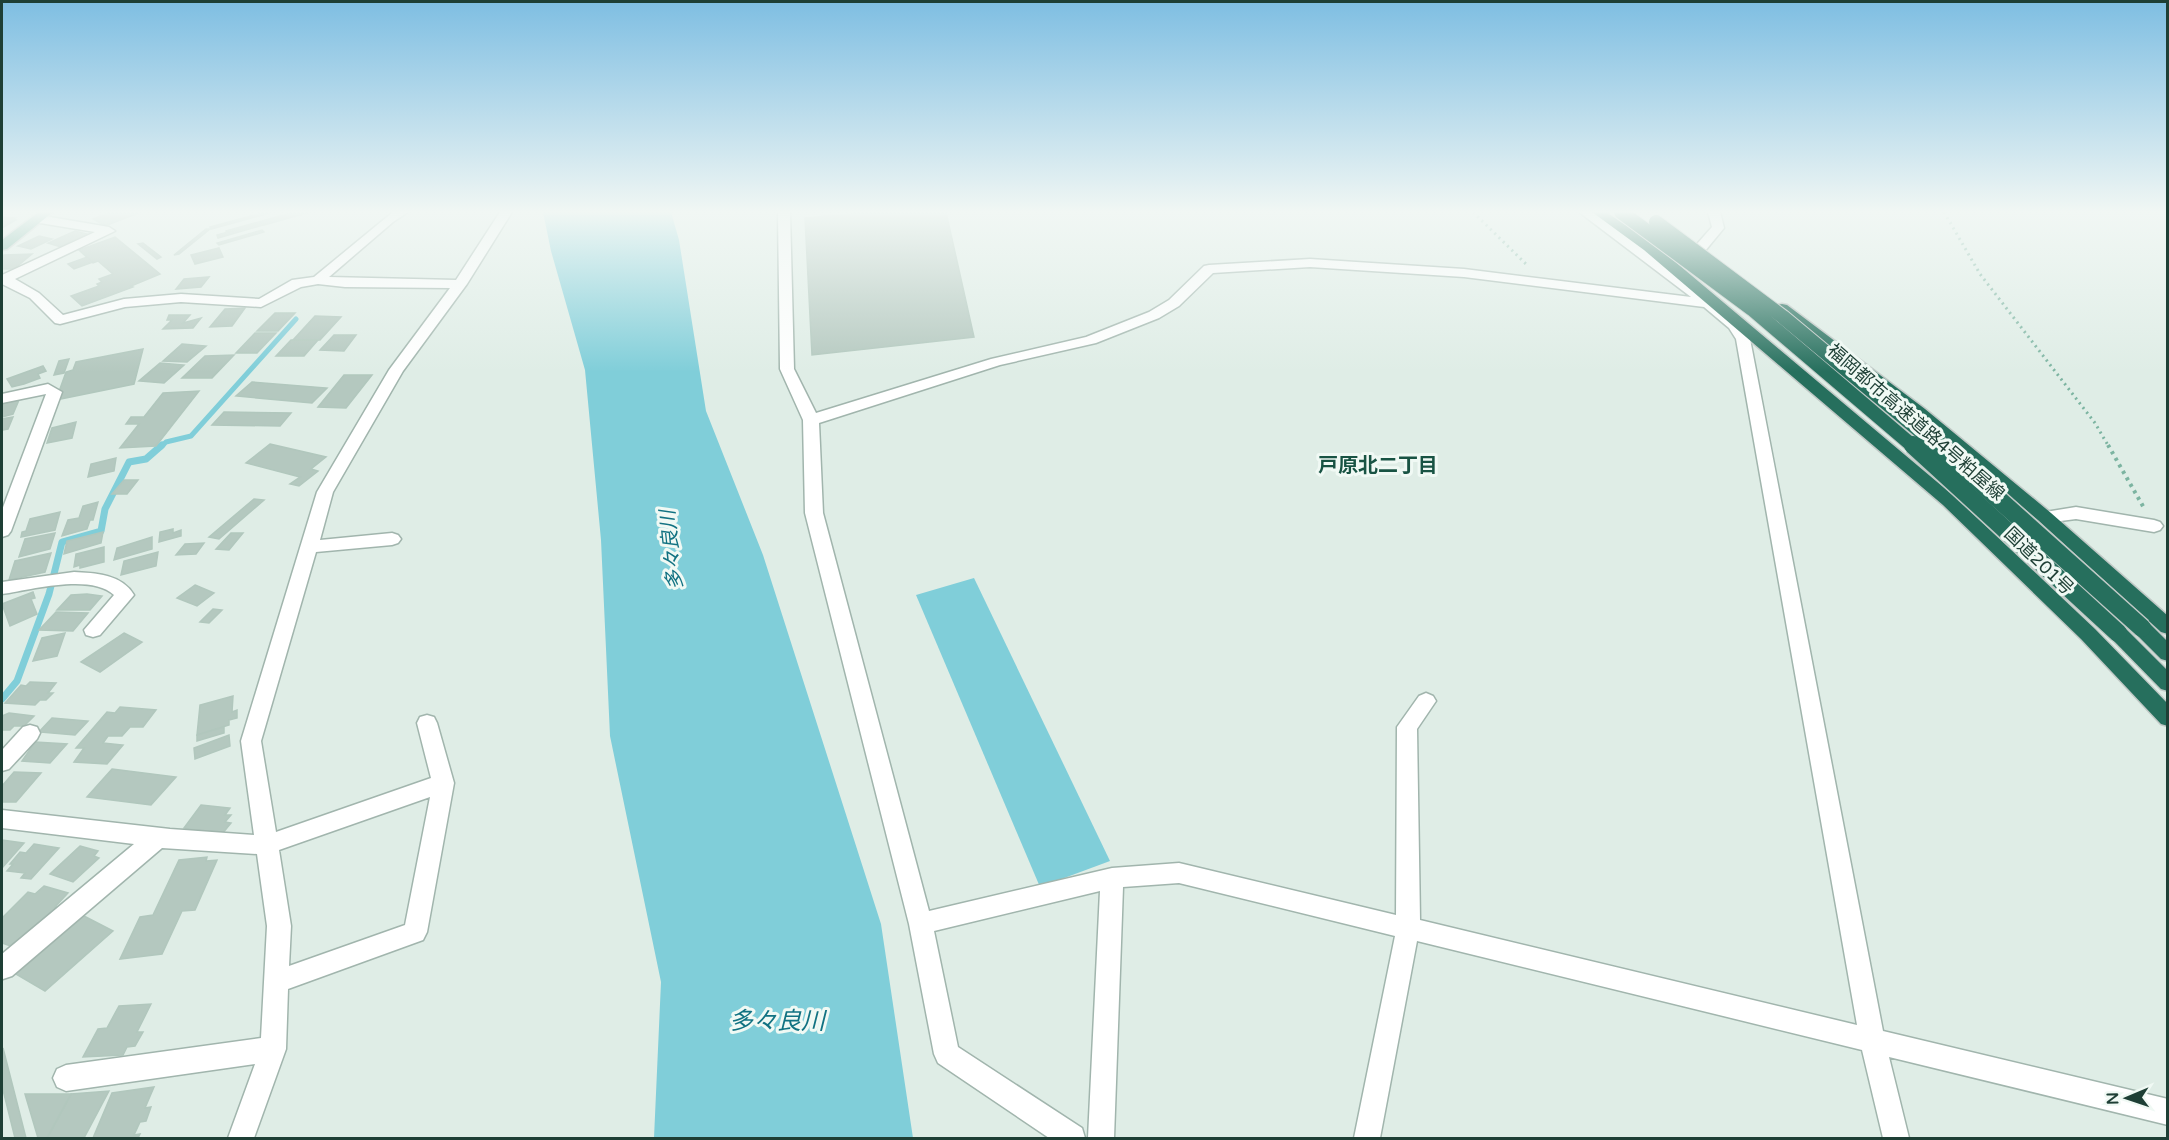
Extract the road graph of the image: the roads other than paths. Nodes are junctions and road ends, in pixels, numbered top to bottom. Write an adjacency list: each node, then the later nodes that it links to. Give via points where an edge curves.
1 (34, 265): 14 (street)
2 (335, 265): 15 (street)
3 (472, 265): 16 (street)
4 (785, 265): 20 (street, via 787,369)
5 (1266, 265): 20 (street, via 1209,268 1174,303 1101,336 996,362)
6 (1344, 265): 17 (street, via 1464,273)
7 (1662, 265): 17 (street)
8 (1662, 265): 32 (highway, 国道201号, via 1949,501 2088,634)
9 (1687, 265): 13 (highway, bridge)
10 (1714, 265): 18 (highway, bridge)
11 (1725, 265): 18 (highway, bridge)
12 (1730, 265): 21 (highway, 国道201号, via 1920,412)
13 (1695, 266): 30 (highway, 福岡都市高速道路4号粕屋線, bridge, via 1974,498)
14 (2, 280): 15 (street, via 43,301 60,320 123,303 181,298 261,303 297,283)
15 (318, 280): 16 (street)
16 (460, 285): 25 (street, via 396,370 325,492)
17 (1708, 303): 45 (street, via 1734,325 1743,339 1750,368)
18 (1769, 306): 29 (highway, bridge, via 1916,425)
19 (2, 398): 23 (street, via 48,389 54,392)
20 (811, 420): 41 (street, via 814,513)
21 (2045, 517): 22 (street, via 2076,513); 27 (highway, 国道201号)
22 (2154, 526)
23 (2, 531)
24 (392, 539): 25 (street)
25 (308, 547): 39 (street, via 251,741)
26 (2, 588): 28 (street, via 41,580 90,580 116,585 124,595)
27 (2168, 627)
28 (93, 630)
29 (2168, 654)
30 (2168, 684)
31 (1426, 701): 42 (street, via 1407,727)
32 (2168, 718)
33 (427, 723): 36 (street)
34 (30, 733): 35 (street)
35 (2, 763)
36 (443, 783): 39 (street); 44 (street, via 415,932)
37 (2, 819): 38 (street)
38 (157, 838): 39 (street); 43 (street)
39 (266, 844): 44 (street, via 279,926)
40 (1112, 878): 41 (street); 42 (street, via 1179,873); 51 (street)
41 (921, 924): 50 (street, via 947,1054)
42 (1408, 928): 45 (street); 52 (street)
43 (3, 968)
44 (276, 982): 46 (street)
45 (1872, 1040): 48 (street); 53 (street)
46 (273, 1048): 47 (street); 49 (street)
47 (66, 1078)
48 (2168, 1112)
49 (241, 1138)
50 (1072, 1138)
51 (1101, 1138)
52 (1367, 1138)
53 (1896, 1138)

